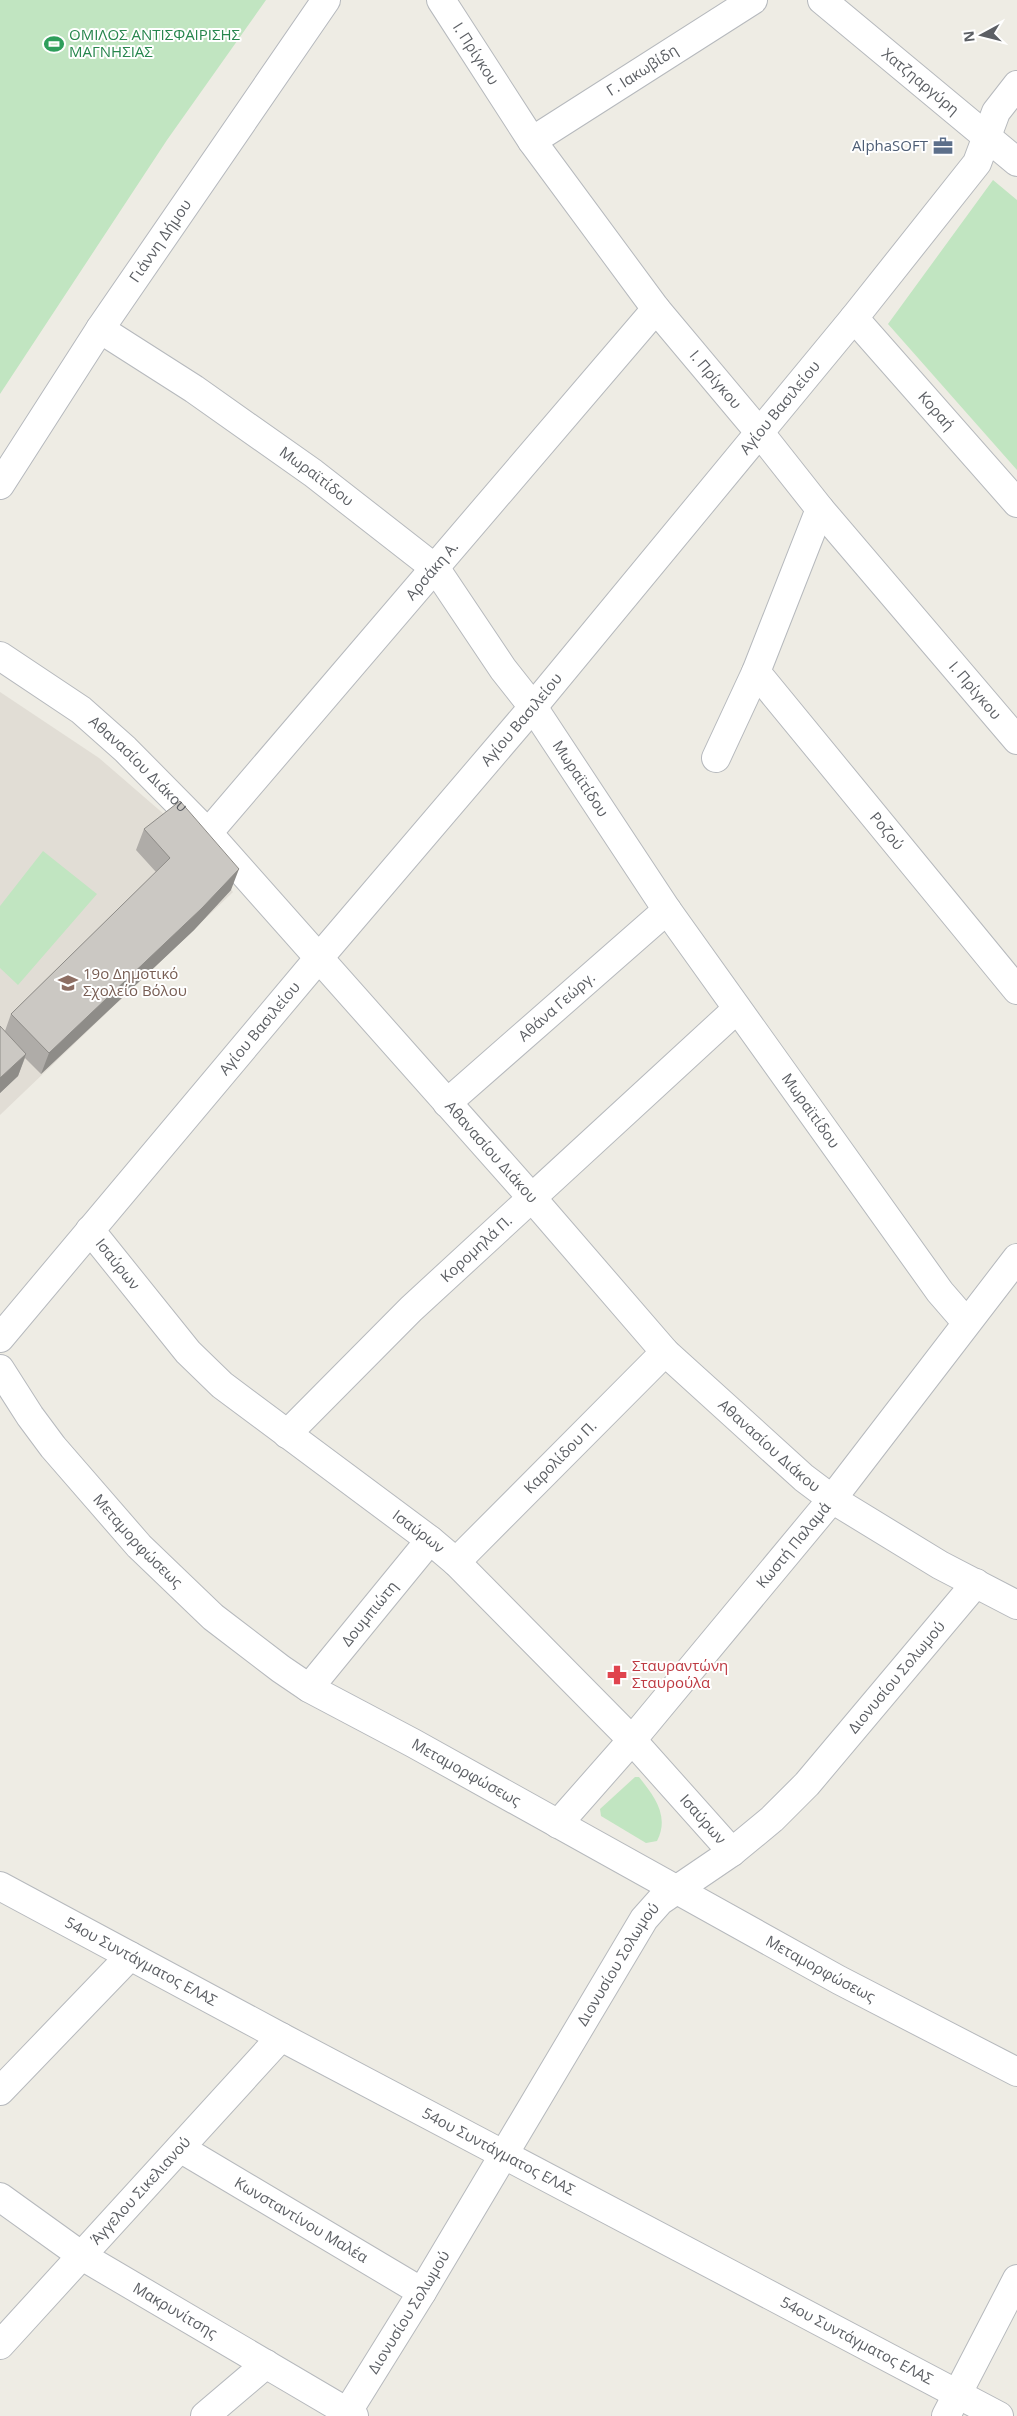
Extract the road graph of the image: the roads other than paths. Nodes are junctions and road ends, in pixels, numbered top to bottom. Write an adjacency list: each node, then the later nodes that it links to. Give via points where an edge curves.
1 (326, 0): 11 (street, Γιάννη Δήμου)
2 (441, 0): 7 (street, Ι. Πρίγκου)
3 (753, 0): 7 (street, Γ. Ιακωβίδη)
4 (822, 0): 6 (street, Χατζηαργύρη)
5 (1017, 85): 6 (street, Αγίου Βασιλείου, via 996,112)
6 (987, 139): 8 (street, Χατζηαργύρη); 10 (street, Αγίου Βασιλείου, via 977,163)
7 (532, 141): 9 (street, Ι. Πρίγκου)
8 (1017, 162)
9 (656, 310): 12 (street, Ι. Πρίγκου); 16 (street, Αρσάκη Α.)
10 (854, 318): 12 (street, Αγίου Βασιλείου); 14 (street, Κοραή)
11 (100, 328): 13 (street, Γιάννη Δήμου); 16 (street, Μωραϊτίδου, via 313,473)
12 (760, 433): 15 (street, Ι. Πρίγκου); 19 (street, Αγίου Βασιλείου)
13 (0, 485)
14 (1017, 503)
15 (820, 509): 18 (street); 20 (street, Ι. Πρίγκου)
16 (436, 569): 19 (street, Μωραϊτίδου); 22 (street, Αρσάκη Α.)
17 (0, 656): 22 (street, Αθανασίου Διάκου, via 81,710 125,749)
18 (756, 672): 21 (street); 25 (street, Ροζού)
19 (533, 708): 23 (street, Μωραϊτίδου); 24 (street, Αγίου Βασιλείου)
20 (1017, 740)
21 (716, 758)
22 (208, 833): 24 (street, Αθανασίου Διάκου)
23 (667, 910): 26 (street, Μωραϊτίδου); 27 (street, Αθάνα Γεώργ.)
24 (318, 959): 27 (street, Αθανασίου Διάκου); 29 (street, Αγίου Βασιλείου)
25 (1017, 990)
26 (737, 1009): 28 (street, Κορομηλά Π.); 31 (street, Μωραϊτίδου, via 940,1292)
27 (447, 1103): 28 (street, Αθανασίου Διάκου)
28 (532, 1198): 33 (street, Αθανασίου Διάκου); 35 (street, Κορομηλά Π., via 411,1309)
29 (90, 1230): 32 (street, Αγίου Βασιλείου); 35 (street, Ισαύρων, via 188,1352 222,1385)
30 (1017, 1258): 31 (street, Κωστή Παλαμά)
31 (966, 1322): 36 (street, Κωστή Παλαμά)
32 (0, 1338)
33 (665, 1352): 36 (street, Αθανασίου Διάκου, via 804,1478); 38 (street, Καρολίδου Π.)
34 (0, 1370): 41 (street, Μεταμορφώσεως, via 53,1447 139,1546 234,1635)
35 (287, 1434): 37 (street, Ισαύρων)
36 (832, 1499): 39 (street, Αθανασίου Διάκου, via 940,1565); 42 (street, Κωστή Παλαμά)
37 (430, 1540): 38 (street, Ισαύρων); 41 (street, Δουμπιώτη)
38 (456, 1562): 42 (street, Ισαύρων)
39 (976, 1583): 40 (street, Αθανασίου Διάκου); 44 (street, Διονυσίου Σολωμού, via 807,1784)
40 (1017, 1604)
41 (309, 1688): 43 (street, Μεταμορφώσεως)
42 (632, 1740): 43 (street, Κωστή Παλαμά); 44 (street, Ισαύρων)
43 (558, 1824): 46 (street, Μεταμορφώσεως)
44 (732, 1852): 46 (street, Διονυσίου Σολωμού)
45 (0, 1886): 47 (street, 54ου Συντάγματος ΕΛΑΣ)
46 (676, 1890): 49 (street, Μεταμορφώσεως, via 839,1980); 52 (street, Διονυσίου Σολωμού, via 660,1901 644,1920)
47 (130, 1956): 48 (street, 54ου Συντάγματος ΕΛΑΣ); 50 (street)
48 (281, 2037): 51 (street, Άγγελου Σικελιανού); 52 (street, 54ου Συντάγματος ΕΛΑΣ)
49 (1017, 2072)
50 (0, 2091)
51 (180, 2148): 54 (street, Άγγελου Σικελιανού); 56 (street, Κωνσταντίνου Μαλέα)
52 (504, 2156): 56 (street, Διονυσίου Σολωμού); 59 (street, 54ου Συντάγματος ΕΛΑΣ)
53 (0, 2197): 54 (street, Μακρυνίτσης)
54 (82, 2256): 57 (street, Άγγελου Σικελιανού); 58 (street, Μακρυνίτσης)
55 (1017, 2279): 59 (street)
56 (422, 2292): 60 (street, Διονυσίου Σολωμού)
57 (0, 2345)
58 (266, 2364): 60 (street, Μακρυνίτσης); 61 (street)
59 (952, 2405): 62 (street, 54ου Συντάγματος ΕΛΑΣ)
60 (348, 2415)
61 (205, 2416)
62 (999, 2416)

